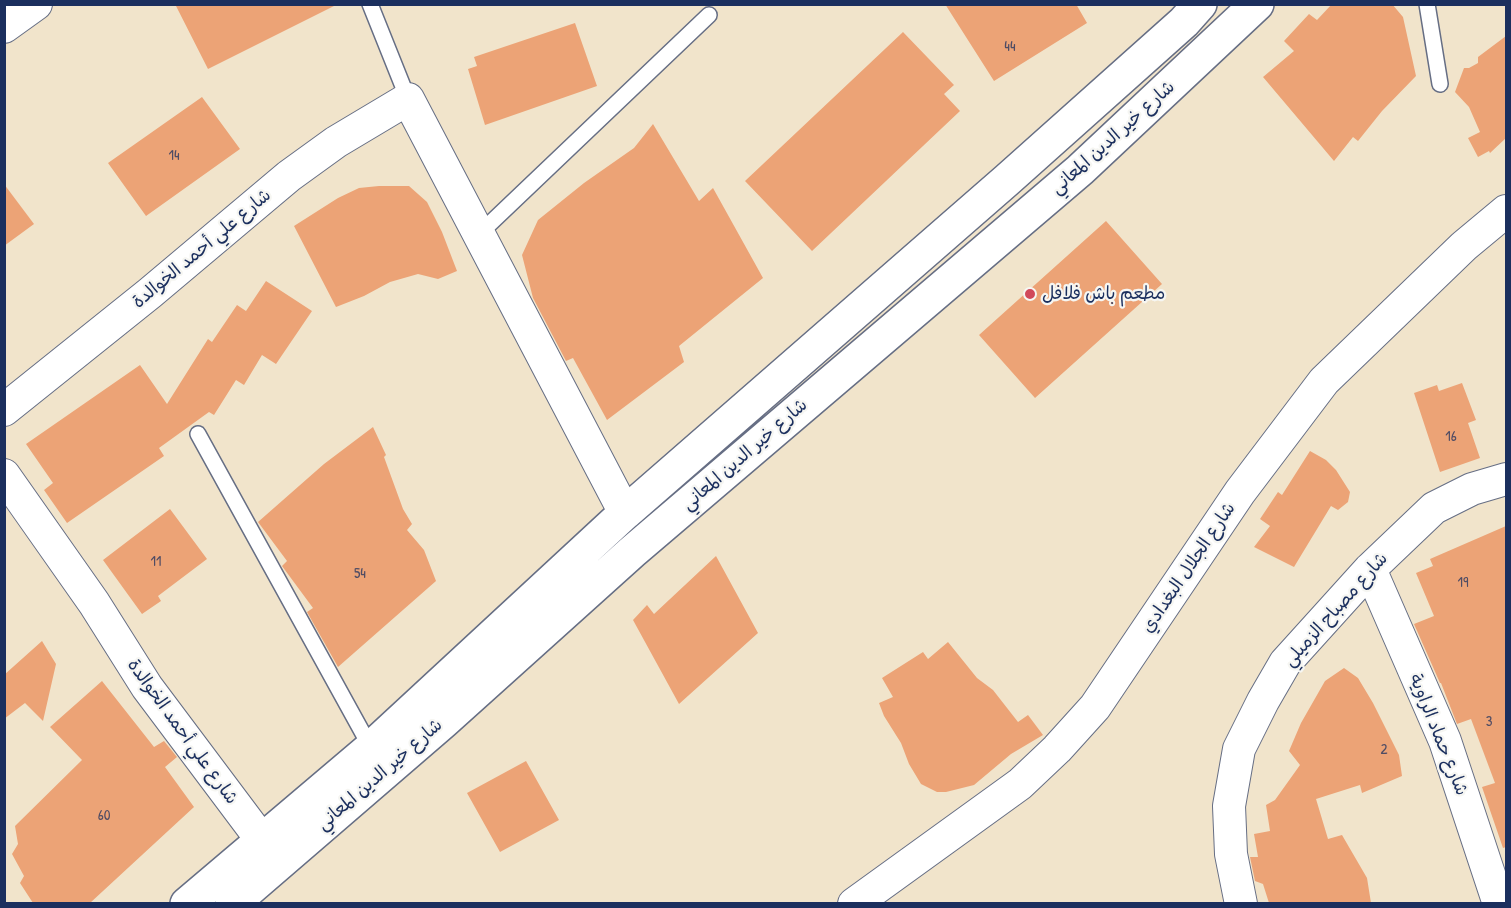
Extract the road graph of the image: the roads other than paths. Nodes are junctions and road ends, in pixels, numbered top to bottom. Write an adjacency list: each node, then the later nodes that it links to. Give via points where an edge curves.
1 (36, 4): 7 (street)
2 (370, 4): 9 (lane)
3 (1200, 4): 16 (street, شارع خير الدين المعاني, via 1007,180)
4 (1257, 4): 21 (street, شارع خير الدين المعاني, via 1080,170 632,552 443,722)
5 (1427, 4): 8 (lane)
6 (709, 15): 11 (lane)
7 (4, 27)
8 (1440, 84)
9 (408, 99): 11 (street); 12 (street, شارع علي أحمد الخوالدة, via 336,142 289,176)
10 (1506, 211): 22 (street, شارع الجلال البغدادي, via 1464,246 1324,381 1240,492 1095,707 1057,749 1020,784)
11 (478, 235): 16 (street)
12 (4, 410)
13 (198, 434): 18 (lane)
14 (4, 475): 19 (street, شارع علي أحمد الخوالدة, via 94,603 147,687)
15 (1506, 479): 17 (street, شارع مصباح الزميلي, via 1472,489 1434,508)
16 (625, 513): 18 (street, شارع خير الدين المعاني)
17 (1370, 569): 23 (street, شارع مصباح الزميلي, via 1286,663 1239,749 1228,806 1231,854); 24 (street, شارع حماد الراوية, via 1445,741)
18 (371, 748): 19 (street, شارع خير الدين المعاني)
19 (261, 839): 20 (street, شارع خير الدين المعاني)
20 (187, 903)
21 (232, 903)
22 (854, 903)
23 (1241, 903)
24 (1499, 903)

